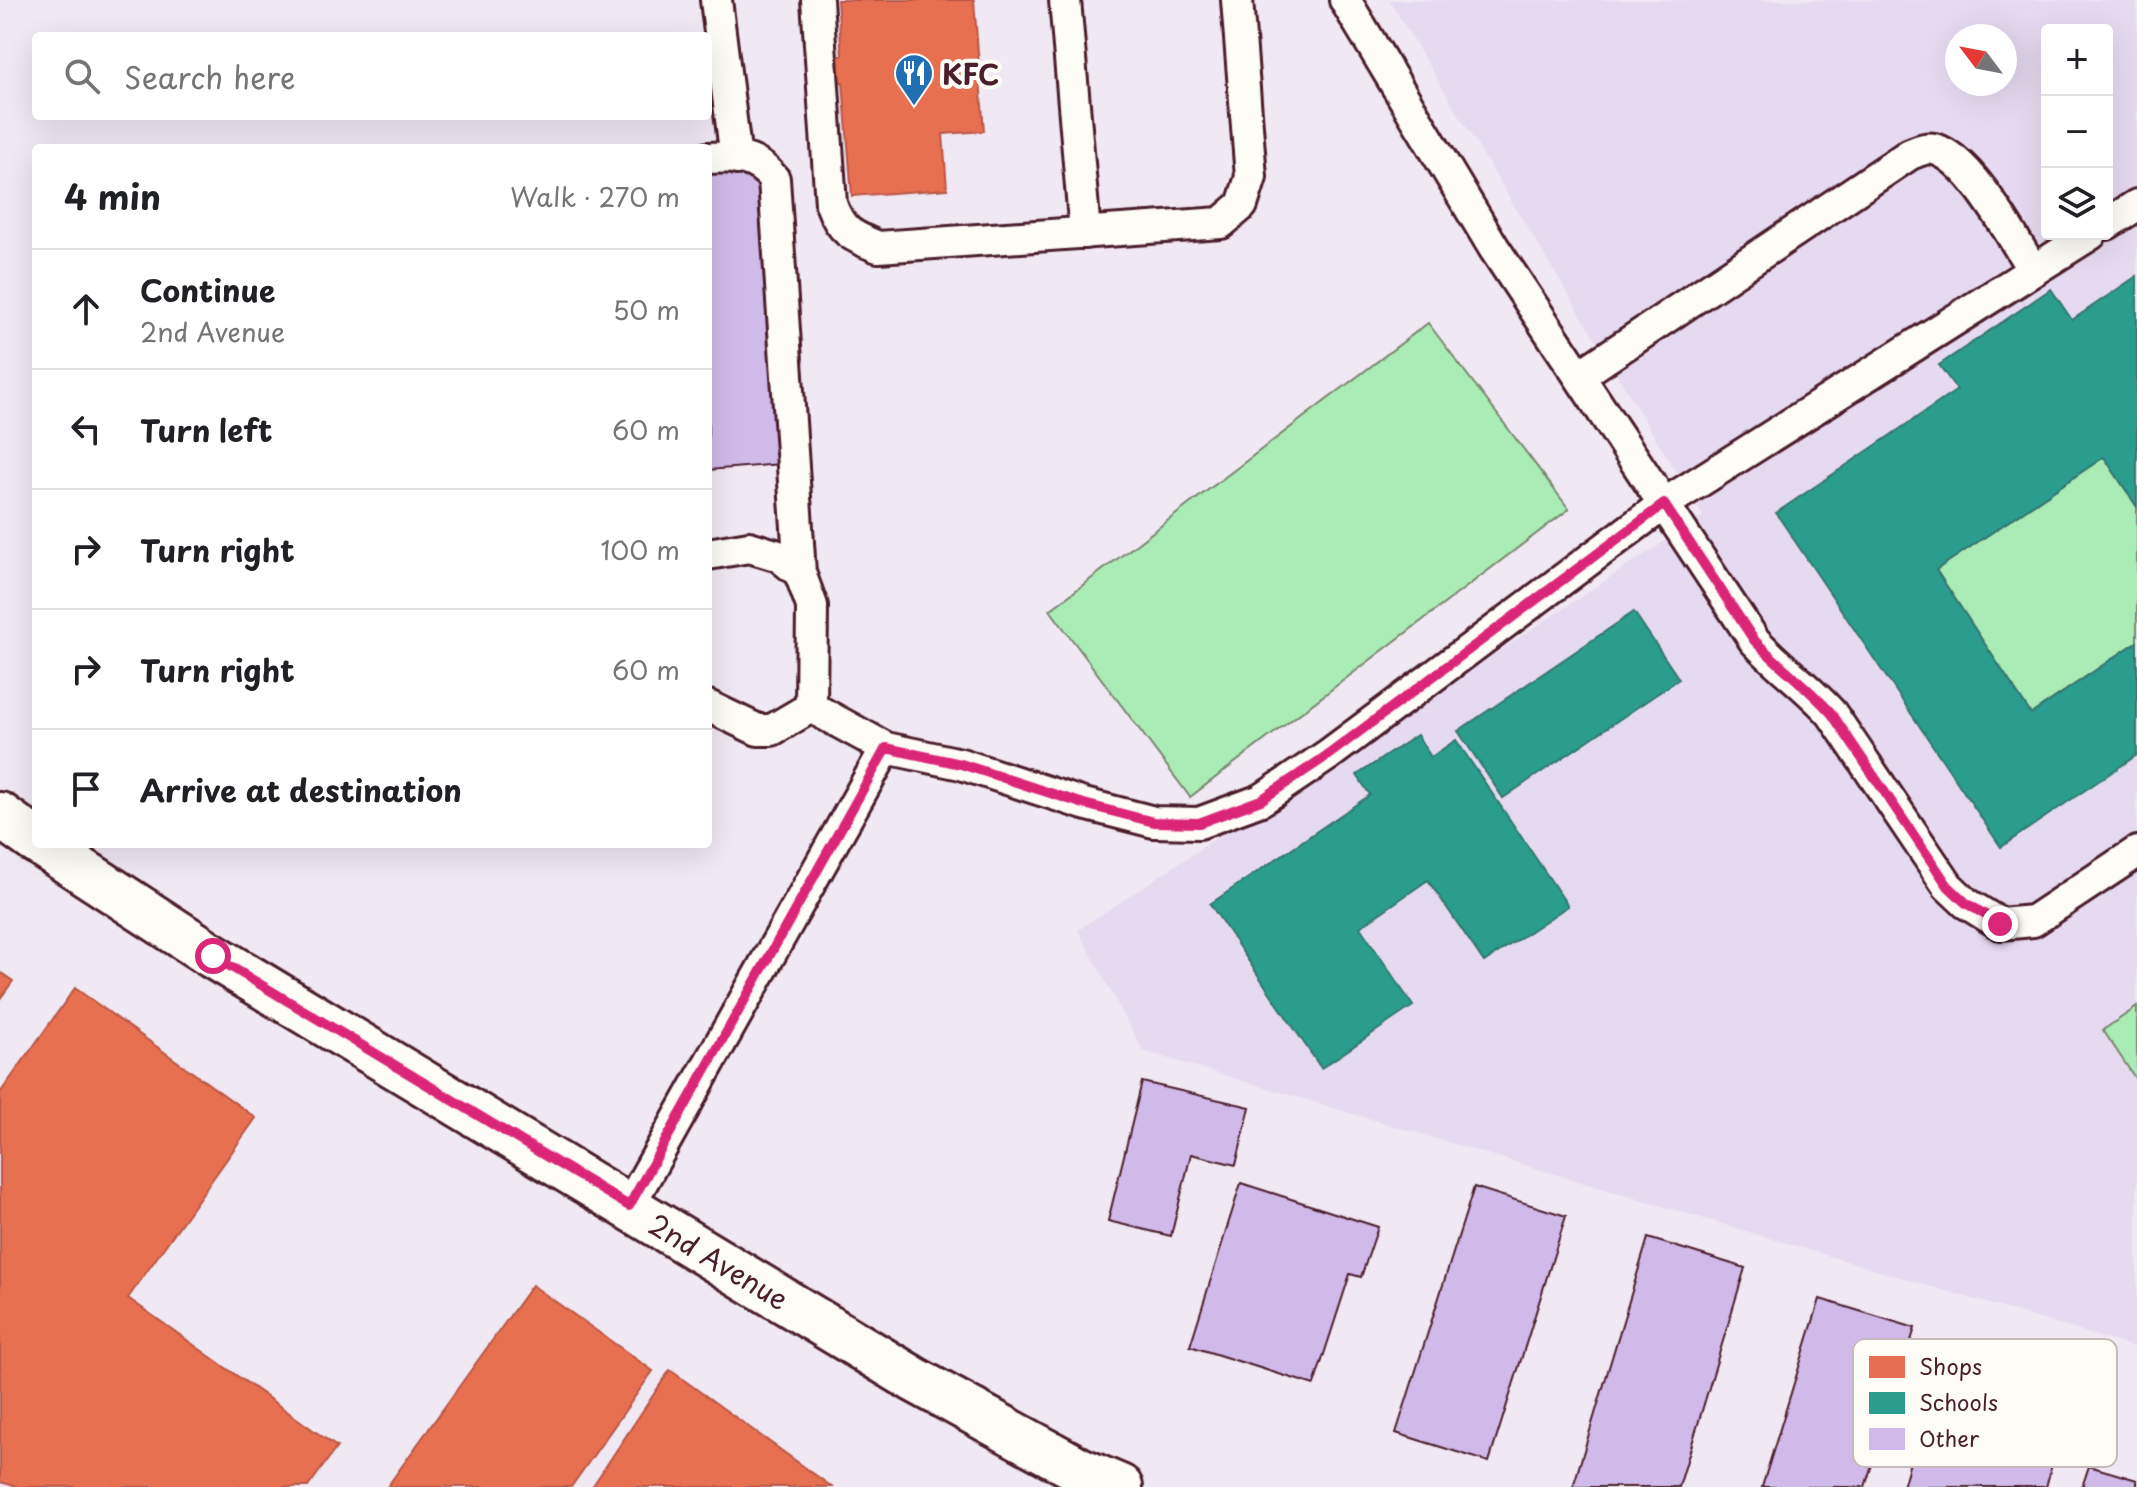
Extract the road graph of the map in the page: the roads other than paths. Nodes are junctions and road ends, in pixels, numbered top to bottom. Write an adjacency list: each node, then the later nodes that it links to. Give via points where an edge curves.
1 (716, 0): 6 (lane)
2 (817, 0): 9 (lane, via 831,204 837,222 851,236 878,247)
3 (1065, 0): 9 (lane)
4 (1237, 0): 9 (lane, via 1251,177 1242,205 1221,223)
5 (1345, 0): 12 (lane, via 1494,248)
6 (722, 158): 15 (lane, via 759,162 774,179)
7 (2137, 205): 8 (lane)
8 (2113, 220)
9 (1085, 233)
10 (2081, 240): 11 (lane)
11 (2033, 270): 12 (lane, via 1968,171 1935,149 1924,148); 13 (lane)
12 (1579, 376): 13 (lane)
13 (1664, 504): 18 (lane, via 1328,755 1261,800 1199,823 1154,822 961,764); 22 (lane, via 1754,640 1832,714 1948,886 1984,917 2000,924 2033,921)
14 (712, 553): 15 (lane, via 749,547 779,556)
15 (800, 573): 16 (lane, via 812,606)
16 (811, 707): 17 (lane, via 772,730 758,730); 18 (lane)
17 (712, 708)
18 (886, 748): 23 (lane)
19 (0, 815): 20 (street, 2nd Avenue)
20 (32, 838)
21 (47, 848): 23 (street, 2nd Avenue, via 213,956)
22 (2137, 852)
23 (629, 1206): 24 (street, 2nd Avenue, via 915,1380)
24 (1120, 1487)

